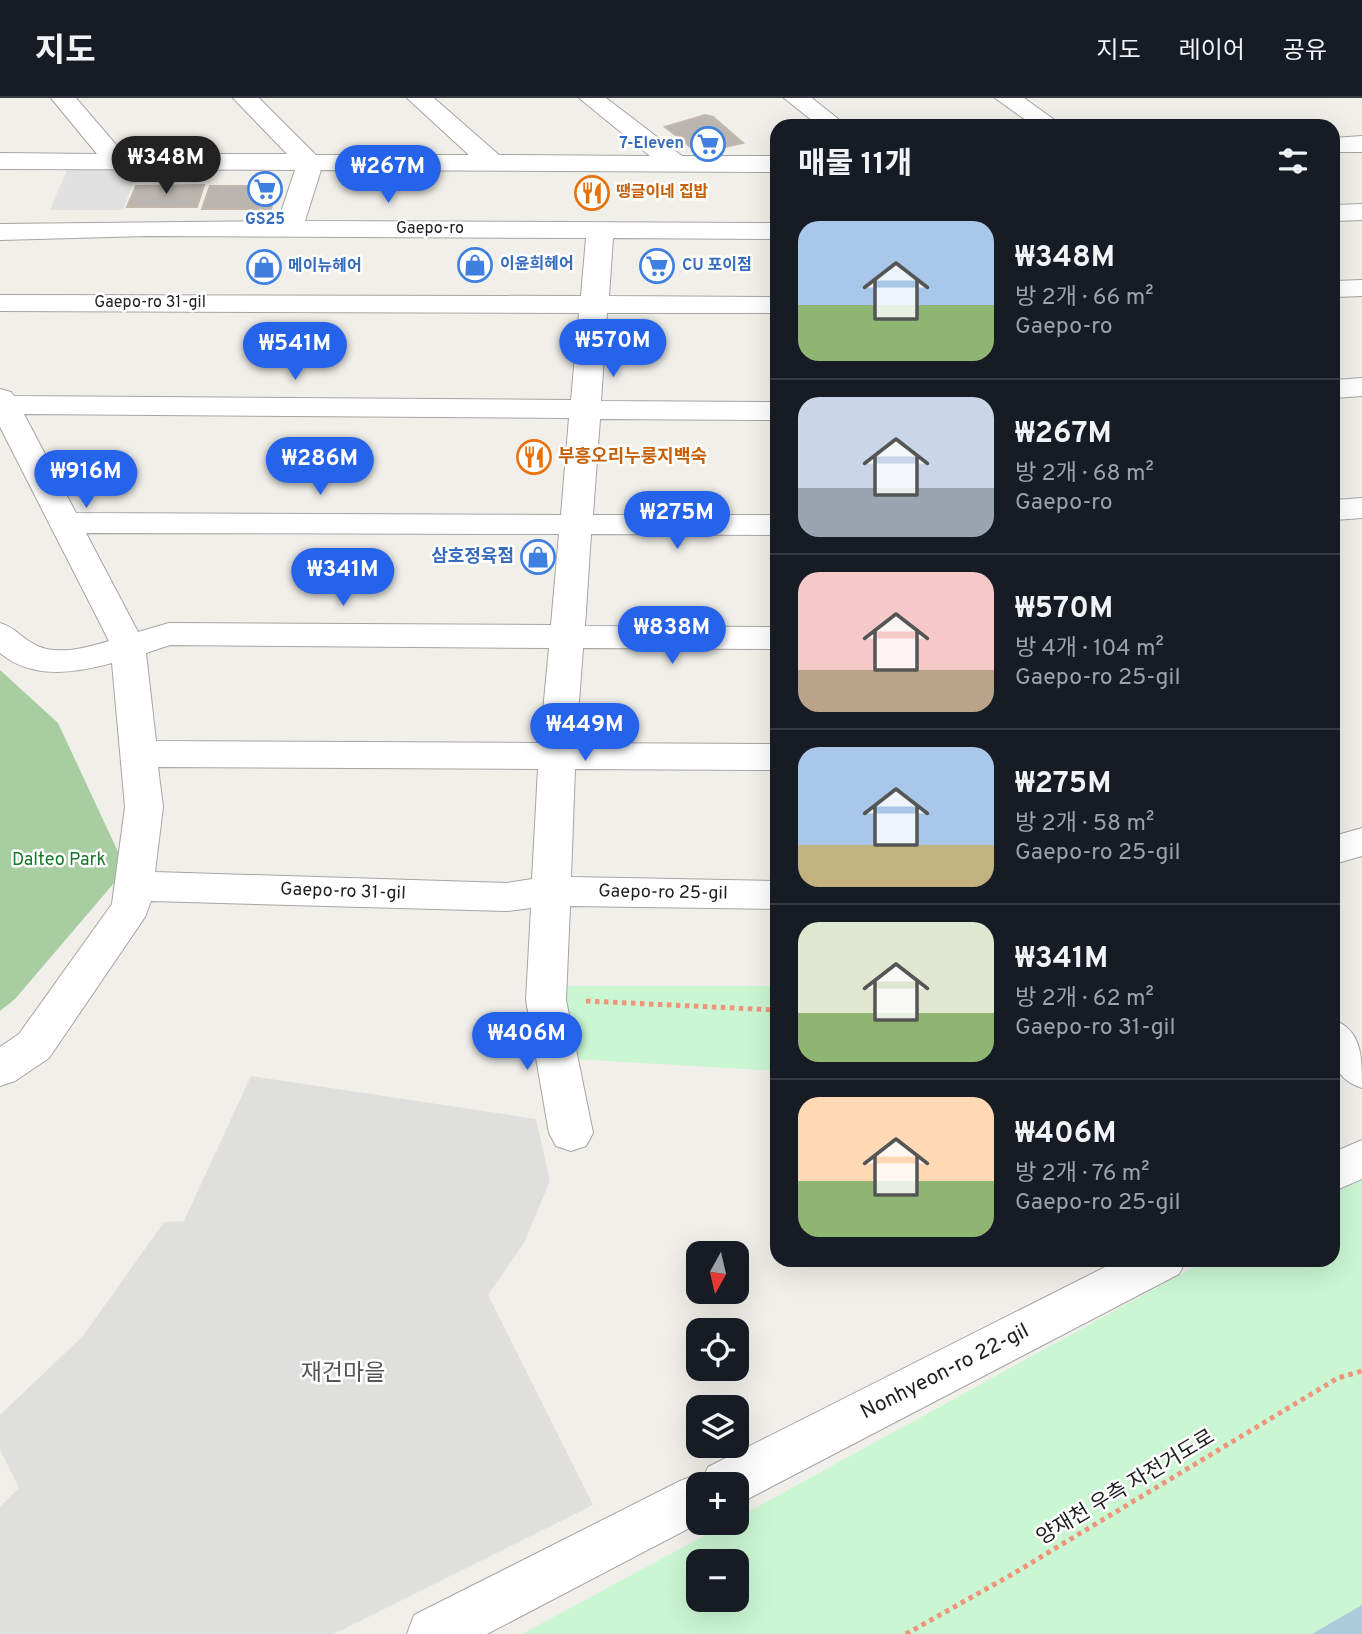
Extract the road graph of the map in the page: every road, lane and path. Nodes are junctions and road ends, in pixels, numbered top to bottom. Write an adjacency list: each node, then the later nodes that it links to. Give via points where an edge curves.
1 (63, 98): 12 (street)
2 (245, 98): 13 (street)
3 (419, 98): 14 (street)
4 (591, 98): 15 (street)
5 (796, 98): 7 (street)
6 (1007, 98): 8 (street)
7 (825, 119)
8 (1040, 119)
9 (1362, 144): 10 (street)
10 (1340, 145)
11 (0, 161): 12 (street)
12 (118, 163): 13 (street)
13 (310, 163): 14 (street); 19 (street)
14 (493, 163): 15 (street)
15 (676, 164): 16 (street)
16 (770, 164)
17 (1362, 212): 18 (street)
18 (1340, 213)
19 (289, 228): 20 (street, Gaepo-ro); 22 (street, Gaepo-ro)
20 (600, 231): 21 (street, Gaepo-ro); 26 (street)
21 (770, 231)
22 (0, 232)
23 (1362, 288): 24 (street)
24 (1340, 289)
25 (0, 303): 26 (street, Gaepo-ro 31-gil)
26 (593, 303): 27 (street); 31 (street)
27 (770, 305)
28 (1362, 387): 29 (street)
29 (1340, 388)
30 (2, 402): 31 (street); 35 (street)
31 (586, 410): 32 (street); 36 (street)
32 (770, 411)
33 (1362, 508): 34 (street)
34 (1340, 510)
35 (63, 523): 36 (street); 41 (street)
36 (577, 524): 37 (street); 40 (street)
37 (770, 524)
38 (0, 634): 41 (street, via 23,653 56,662)
39 (770, 638): 40 (street)
40 (566, 639): 41 (street, via 169,634); 43 (street)
41 (128, 645): 42 (street)
42 (141, 754): 43 (street); 47 (street, via 144,807)
43 (556, 756): 44 (street); 48 (street)
44 (770, 757)
45 (1362, 842): 46 (street)
46 (1340, 848)
47 (135, 886): 48 (street, Gaepo-ro 31-gil, via 507,897); 53 (street, via 131,907 34,1046)
48 (549, 891): 49 (street, Gaepo-ro 25-gil); 50 (street)
49 (770, 895)
50 (545, 1000): 51 (path); 55 (street)
51 (770, 1010)
52 (1340, 1044): 54 (street)
53 (0, 1069)
54 (1362, 1071)
55 (570, 1133)
56 (1362, 1158): 57 (street)
57 (1340, 1170)
58 (1149, 1267): 60 (street, Nonhyeon-ro 22-gil)
59 (1362, 1371): 63 (path, 양재천 우측 자전거도로, via 1338,1378)
60 (749, 1472)
61 (686, 1504): 62 (street)
62 (433, 1634)
63 (906, 1634)

